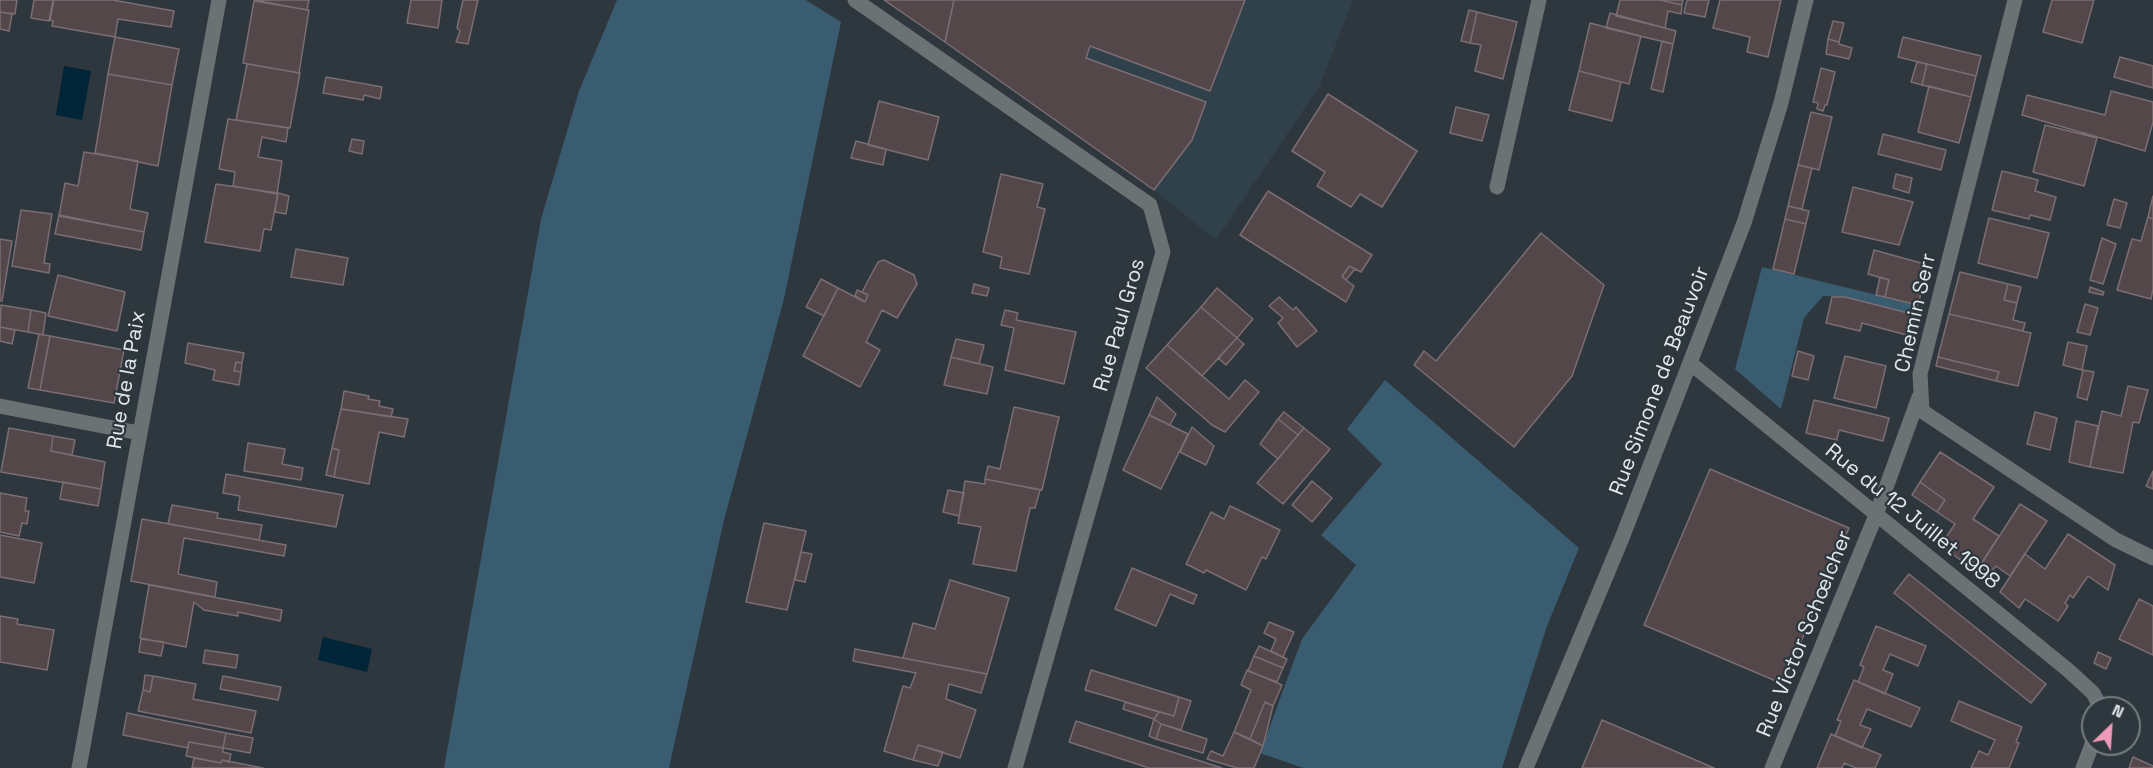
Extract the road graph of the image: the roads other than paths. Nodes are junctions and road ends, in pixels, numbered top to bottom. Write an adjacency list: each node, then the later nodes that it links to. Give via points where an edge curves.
1 (219, 0): 10 (street, Rue de la Paix)
2 (855, 0): 15 (street, Rue Paul Gros, via 1150,205 1162,252)
3 (1539, 0): 6 (street)
4 (1806, 0): 7 (street, Rue Simone de Beauvoir, via 1781,103 1744,224)
5 (2015, 0): 8 (street, Chemin Serr, via 1920,374)
6 (1497, 187)
7 (1690, 363): 11 (street, Rue du 12 Juillet 1998); 16 (street, Rue Simone de Beauvoir)
8 (1921, 393): 11 (street, Rue Victor Schœlcher); 12 (street, Chemin Serr, via 1922,411 2116,540)
9 (0, 406): 10 (street)
10 (139, 433): 14 (street, Rue de la Paix)
11 (1876, 515): 13 (street, Rue du 12 Juillet 1998, via 2068,670); 17 (street, Rue Victor Schœlcher)
12 (2153, 558)
13 (2095, 696)
14 (78, 768)
15 (1015, 768)
16 (1526, 768)
17 (1772, 768)

